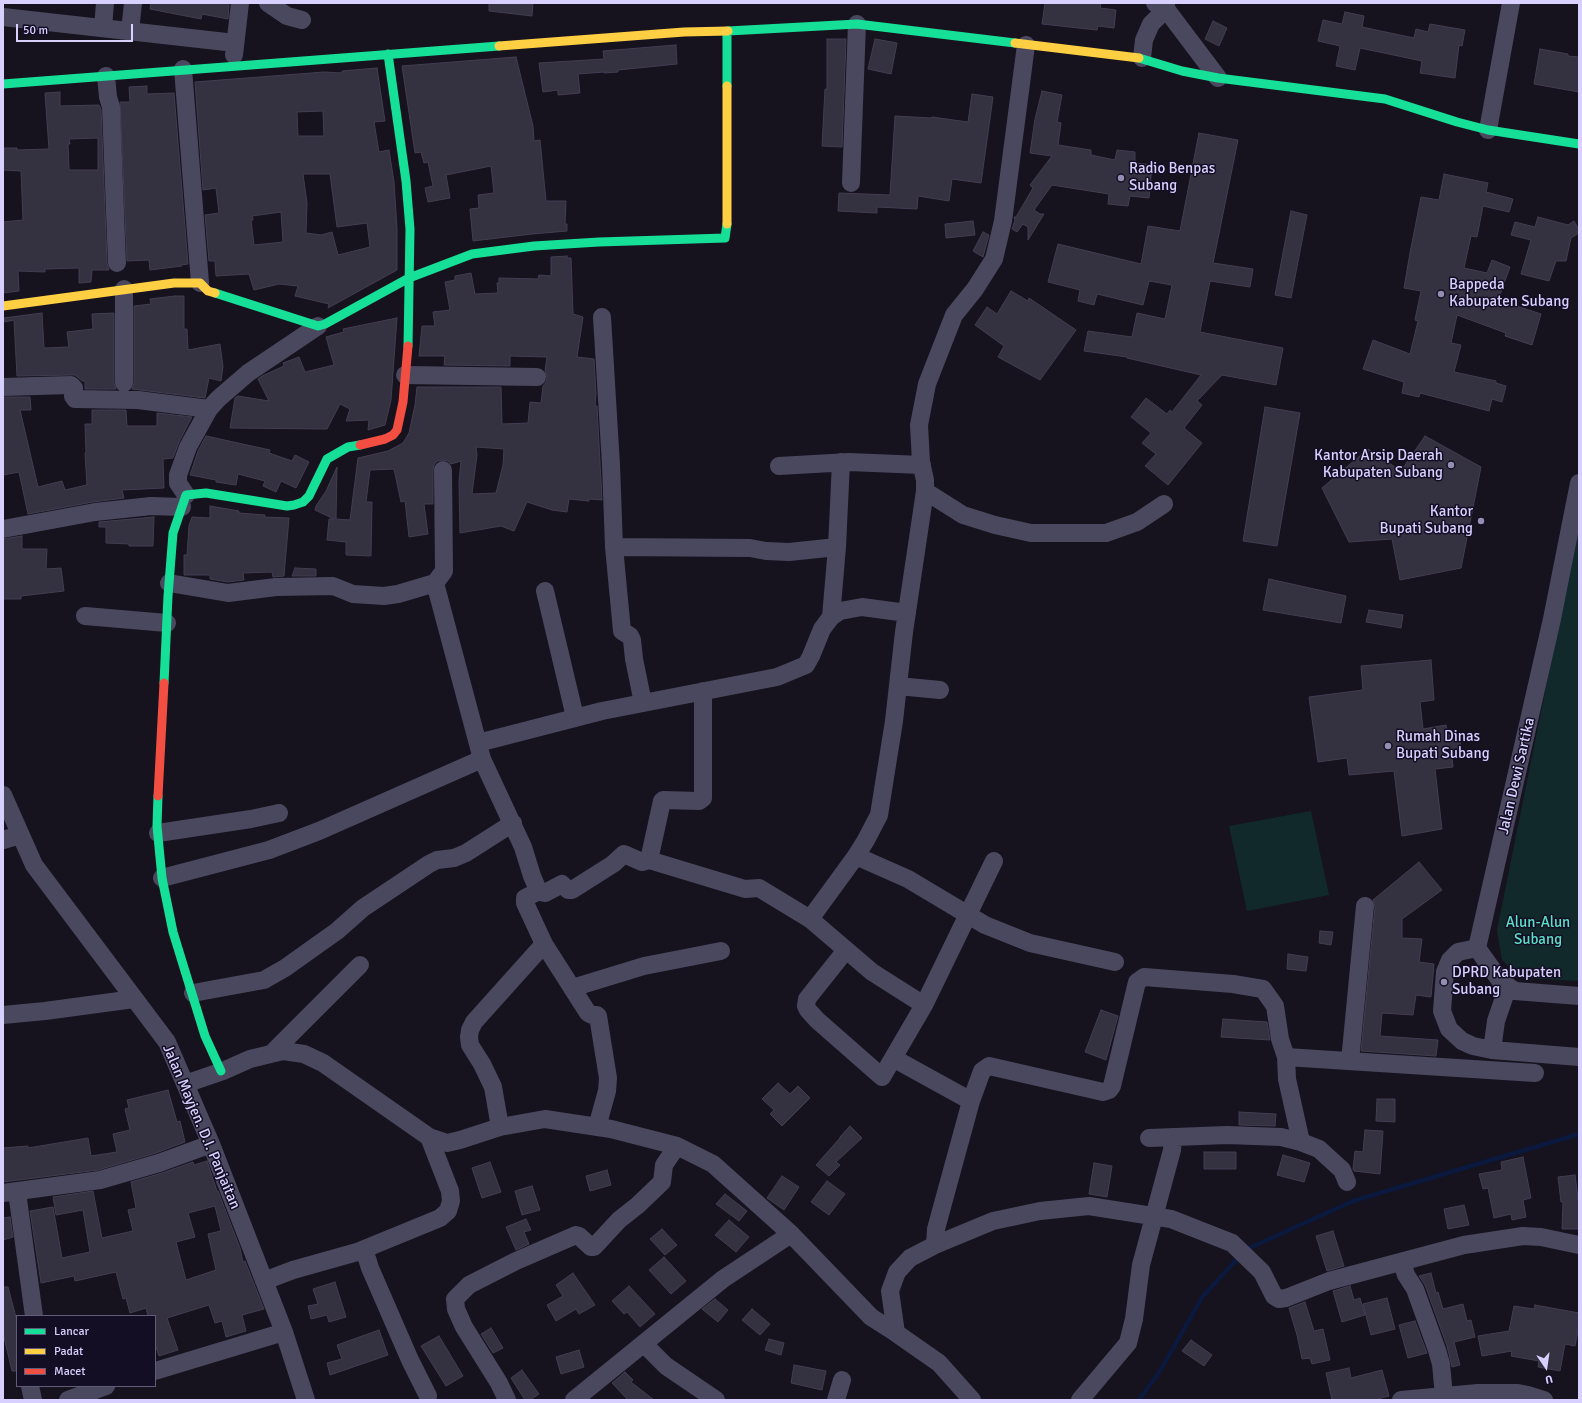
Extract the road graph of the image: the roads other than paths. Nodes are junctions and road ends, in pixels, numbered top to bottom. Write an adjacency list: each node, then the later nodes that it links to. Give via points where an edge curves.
1 (105, 3): 10 (street)
2 (133, 3): 11 (street)
3 (240, 3): 13 (street)
4 (268, 3): 8 (street, via 286,16)
5 (1511, 3): 22 (street)
6 (1162, 5): 16 (street, via 1150,24 1144,40); 20 (street)
7 (3, 17): 10 (street)
8 (302, 20)
9 (857, 24): 12 (street); 14 (street); 24 (street)
10 (103, 28): 11 (street)
11 (130, 31): 13 (street)
12 (727, 31): 15 (street); 26 (street, via 725,238 599,242 472,254)
13 (235, 43): 17 (street)
14 (1026, 45): 16 (street); 39 (street, via 1004,214 994,259 975,289 954,314 927,384 919,425)
15 (388, 54): 17 (street); 26 (street, via 406,181 410,229)
16 (1142, 58): 20 (street, via 1182,71)
17 (232, 66): 18 (street)
18 (184, 69): 19 (street); 27 (street)
19 (106, 76): 21 (street); 25 (street, via 111,107)
20 (1218, 78): 22 (street, via 1385,99)
21 (3, 84)
22 (1488, 130): 23 (street)
23 (1579, 144)
24 (851, 183)
25 (117, 263)
26 (409, 281): 31 (street); 32 (street, via 409,330)
27 (200, 283): 28 (street, via 174,283); 31 (street, via 208,291)
28 (124, 289): 29 (street); 34 (street)
29 (3, 306)
30 (602, 317): 46 (street)
31 (318, 326): 36 (street, via 248,373)
32 (405, 375): 33 (street); 43 (street, via 403,402 398,427 393,436 348,447 327,459 315,486 303,502 287,506 197,493)
33 (537, 377)
34 (124, 383)
35 (3, 387): 36 (street, via 71,385 74,388 74,399 138,400)
36 (209, 409): 43 (street, via 188,447 178,475 180,488)
37 (841, 462): 38 (street); 39 (street); 47 (street)
38 (779, 466)
39 (922, 466): 42 (street)
40 (443, 470): 49 (street, via 444,571)
41 (1579, 483): 76 (street, Jalan Dewi Sartika, via 1551,626)
42 (925, 491): 44 (street, via 964,514 995,525 1031,533 1106,532 1137,522); 51 (street)
43 (172, 504): 45 (street, via 95,512); 48 (street, via 173,533)
44 (1164, 504)
45 (3, 529)
46 (614, 547): 47 (street, via 750,548 789,552); 58 (street, via 622,631 632,640)
47 (837, 547): 53 (street)
48 (169, 583): 49 (street, via 228,592 276,587 333,586 353,594 384,596); 54 (street)
49 (436, 583): 60 (street)
50 (545, 591): 59 (street)
51 (906, 613): 53 (street, via 862,607 840,611); 55 (street)
52 (85, 616): 54 (street)
53 (831, 617): 57 (street, via 822,628 806,665 776,677)
54 (167, 623): 64 (street)
55 (898, 686): 56 (street); 67 (street, via 879,815)
56 (940, 690)
57 (703, 691): 58 (street); 68 (street, via 703,798 699,802 662,800)
58 (643, 703): 59 (street)
59 (575, 717): 60 (street)
60 (480, 751): 63 (street); 70 (street, via 319,831 269,850)
61 (3, 795): 65 (street, Jalan Mayjen. D.I. Panjaitan)
62 (279, 813): 64 (street)
63 (513, 823): 71 (street); 83 (street, via 466,853 429,864 363,908 337,931 285,968 264,980)
64 (158, 833): 70 (street)
65 (20, 835): 66 (street); 85 (street, Jalan Mayjen. D.I. Panjaitan, via 34,865)
66 (3, 840)
67 (856, 856): 73 (street, via 908,879); 74 (street)
68 (649, 860): 71 (street, via 642,862 623,854 613,864 572,890 568,890 562,884 545,893); 74 (street, via 745,889 758,888)
69 (994, 861): 73 (street)
70 (162, 878): 83 (street, via 173,932)
71 (538, 890): 75 (street, via 527,896 524,901)
72 (1365, 906): 93 (street)
73 (968, 915): 79 (street, via 985,925 1030,943); 86 (street)
74 (810, 919): 77 (street)
75 (544, 944): 82 (street); 98 (street, via 474,1022 470,1030 470,1045 493,1087)
76 (1477, 948): 81 (street); 88 (street, via 1458,952 1450,960 1445,972 1442,1011 1449,1029 1462,1041)
77 (846, 950): 86 (street, via 872,972); 92 (street, via 807,999 806,1006 817,1020 880,1077)
78 (722, 951): 82 (street, via 644,966)
79 (1115, 962)
80 (360, 965): 89 (street)
81 (1508, 986): 84 (street, via 1515,991); 88 (street, via 1496,1022)
82 (572, 988): 99 (street, via 588,1014 598,1015 602,1033 608,1078)
83 (193, 993): 94 (street, via 205,1036)
84 (1579, 996)
85 (134, 999): 87 (street); 96 (street, Jalan Mayjen. D.I. Panjaitan, via 167,1042)
86 (924, 1005): 92 (street)
87 (3, 1015)
88 (1492, 1050): 91 (street)
89 (271, 1054): 94 (street, via 250,1059); 100 (street, via 283,1051 304,1054 323,1063)
90 (1286, 1057): 93 (street); 97 (street, via 1280,1039 1275,1006 1263,989 1144,977 1137,982 1109,1090 1103,1092 989,1066 982,1071); 103 (street, via 1287,1078)
91 (1579, 1057)
92 (893, 1058): 97 (street)
93 (1350, 1061): 95 (street)
94 (221, 1071): 96 (street)
95 (1535, 1074)
96 (185, 1084): 104 (street, Jalan Mayjen. D.I. Panjaitan)
97 (971, 1101): 110 (street)
98 (500, 1127): 99 (street, via 545,1119); 100 (street, via 447,1143)
99 (597, 1127): 105 (street)
100 (430, 1137): 112 (street, via 450,1191 448,1211 440,1218)
101 (1149, 1138): 102 (street)
102 (1173, 1138): 103 (street, via 1227,1134 1281,1137); 108 (street)
103 (1301, 1142): 106 (street, via 1319,1149 1342,1170)
104 (211, 1144): 107 (street, via 159,1163 100,1180); 114 (street, Jalan Mayjen. D.I. Panjaitan)
105 (677, 1146): 109 (street, via 713,1164); 128 (street, via 664,1165 662,1182 619,1220 594,1247 576,1235 469,1285 455,1299 456,1309 464,1327)
106 (1347, 1182)
107 (10, 1192): 115 (street)
108 (1154, 1216): 110 (street, via 1088,1206 1040,1211 993,1221); 113 (street, via 1171,1219 1232,1242 1262,1272 1274,1296 1279,1299 1329,1281); 133 (street, via 1128,1343)
109 (791, 1234): 116 (street, via 871,1317); 118 (street, via 723,1279)
110 (936, 1239): 116 (street, via 910,1258 897,1272 890,1292)
111 (1579, 1245): 113 (street, via 1523,1236 1464,1245)
112 (364, 1249): 114 (street); 123 (street, via 407,1353)
113 (1402, 1262): 124 (street, via 1406,1275 1415,1289 1437,1350)
114 (269, 1279): 117 (street, Jalan Mayjen. D.I. Panjaitan)
115 (34, 1315)
116 (893, 1331): 132 (street, via 939,1363)
117 (284, 1332): 119 (street); 127 (street, Jalan Mayjen. D.I. Panjaitan)
118 (644, 1344): 129 (street); 130 (street, via 666,1366)
119 (156, 1371)
120 (842, 1380): 131 (street)
121 (30, 1387): 125 (street)
122 (103, 1387): 126 (street)
123 (428, 1396)
124 (1444, 1396): 134 (street); 135 (street, via 1518,1393)
125 (34, 1400)
126 (68, 1400)
127 (306, 1400)
128 (507, 1400)
129 (574, 1400)
130 (716, 1400)
131 (836, 1400)
132 (972, 1400)
133 (1080, 1400)
134 (1401, 1400)
135 (1544, 1400)

